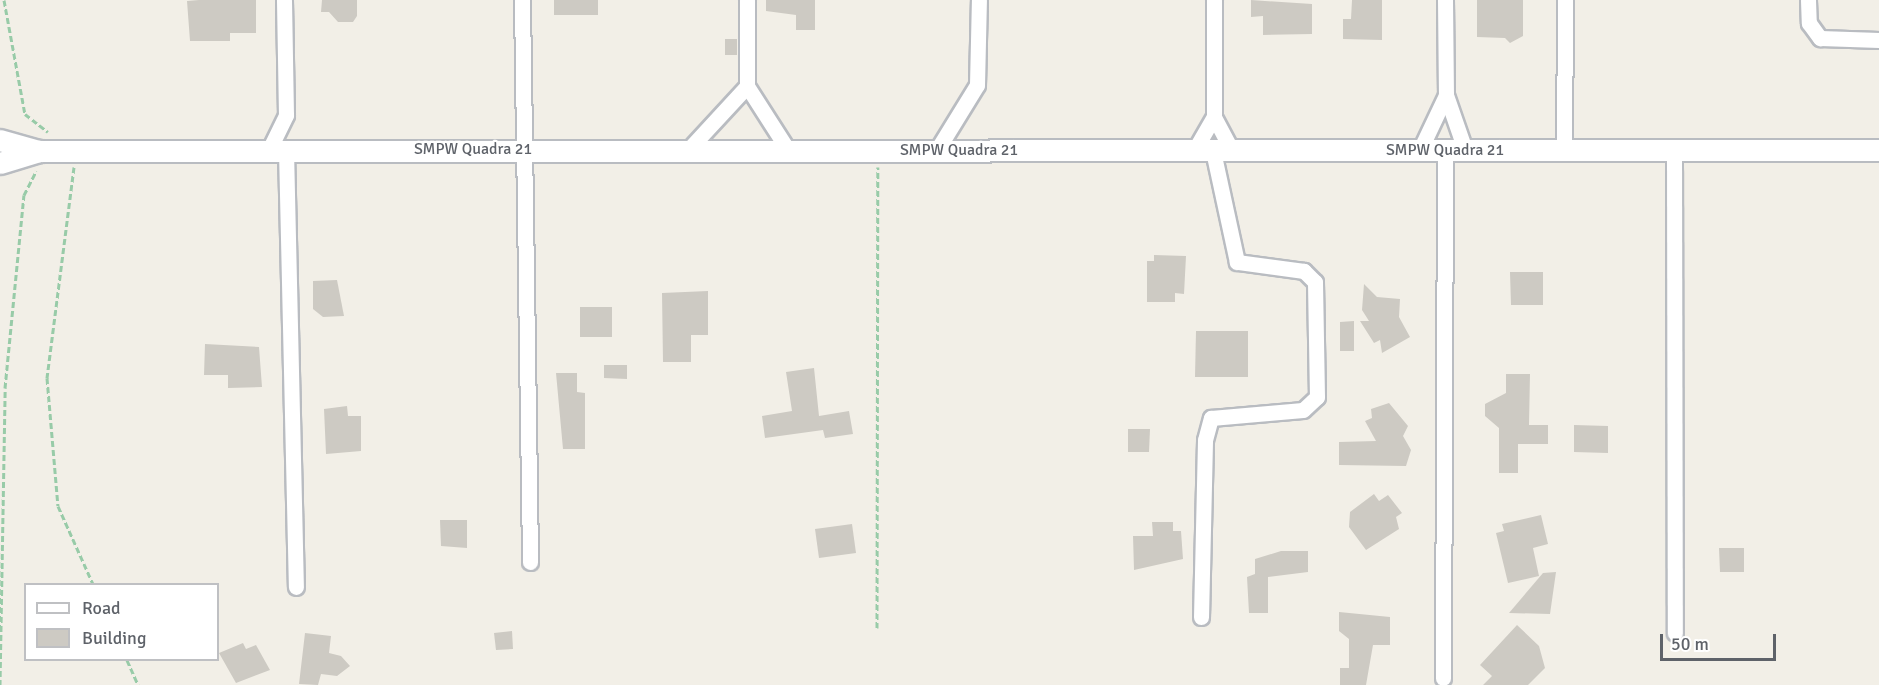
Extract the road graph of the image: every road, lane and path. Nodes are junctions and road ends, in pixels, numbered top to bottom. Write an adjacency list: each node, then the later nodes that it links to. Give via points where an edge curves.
1 (4, 0): 26 (path, via 25,114 54,138)
2 (284, 0): 16 (street, via 286,115)
3 (522, 0): 15 (street)
4 (747, 0): 11 (street)
5 (979, 0): 20 (street, via 977,85)
6 (1214, 0): 13 (street)
7 (1445, 0): 12 (street)
8 (1565, 0): 23 (street)
9 (1808, 0): 10 (street, via 1809,23 1820,38)
10 (1879, 40)
11 (747, 86): 17 (street); 18 (street)
12 (1446, 95): 21 (street); 22 (street)
13 (1214, 117): 27 (street); 27 (street)
14 (0, 142): 26 (street, SMPW Quadra 21); 28 (street)
15 (522, 149): 16 (street, SMPW Quadra 21); 17 (street, SMPW Quadra 21); 29 (street)
16 (278, 150): 26 (street, SMPW Quadra 21); 31 (street)
17 (688, 150): 18 (street, SMPW Quadra 21)
18 (788, 150): 19 (street, SMPW Quadra 21)
19 (878, 150): 20 (street, SMPW Quadra 21); 33 (path)
20 (937, 150): 27 (street, SMPW Quadra 21)
21 (1420, 150): 22 (street, SMPW Quadra 21); 27 (street, SMPW Quadra 21)
22 (1455, 150): 23 (street, SMPW Quadra 21); 36 (street)
23 (1564, 150): 24 (street, SMPW Quadra 21)
24 (1674, 150): 25 (street, SMPW Quadra 21); 34 (street)
25 (1879, 150)
26 (55, 151): 28 (street, SMPW Quadra 21); 30 (path, via 75,176 47,378 58,506); 37 (path, via 24,195 5,388)
27 (1213, 151): 32 (street, via 1236,262 1297,269 1315,282 1317,397 1303,410 1211,418 1205,440)
28 (0, 161)
29 (530, 562)
30 (92, 583)
31 (296, 587)
32 (1201, 617)
33 (878, 628)
34 (1675, 633)
35 (127, 661): 38 (path)
36 (1443, 678)
37 (0, 685)
38 (138, 685)

